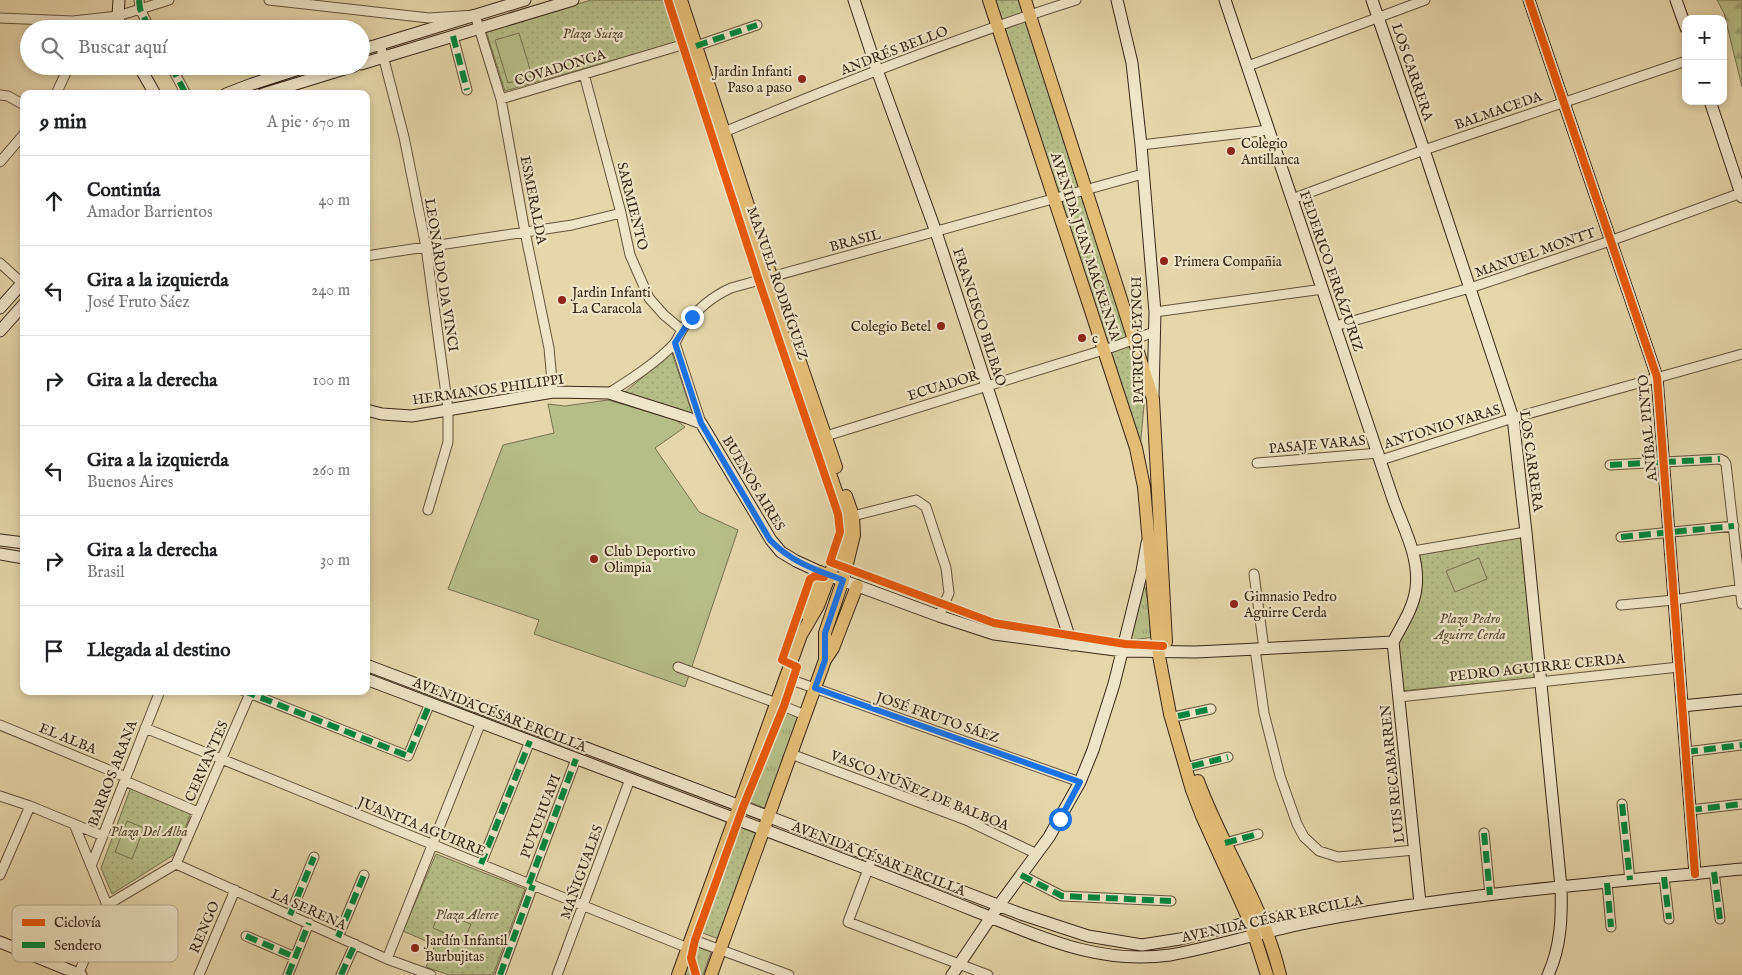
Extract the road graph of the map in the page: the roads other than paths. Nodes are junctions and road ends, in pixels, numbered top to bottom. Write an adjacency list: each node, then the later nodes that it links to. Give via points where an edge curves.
1 (119, 0): 21 (street)
2 (169, 0): 18 (street)
3 (269, 0): 24 (street)
4 (525, 0): 19 (street)
5 (572, 0): 32 (street)
6 (670, 0): 36 (main road, MANUEL RODRÍGUEZ)
7 (681, 0): 36 (main road, MANUEL RODRÍGUEZ)
8 (854, 0): 42 (street, FRANCISCO BILBAO)
9 (989, 0): 31 (main road, AVENIDA JUAN MACKENNA)
10 (1025, 0): 20 (main road, AVENIDA JUAN MACKENNA)
11 (1076, 0): 20 (street, ANDRÉS BELLO)
12 (1117, 0): 65 (street, PATRICIO LYNCH, via 1132,63)
13 (1224, 0): 41 (street, FEDERICO ERRÁZURIZ)
14 (1372, 0): 25 (street, LOS CARRERA)
15 (1425, 0): 25 (street)
16 (1529, 0): 59 (street, ANÍBAL PINTO)
17 (1676, 0): 22 (street)
18 (139, 4): 21 (street); 29 (street)
19 (475, 15): 24 (street); 32 (street, ESMERALDA); 33 (street)
20 (1030, 15): 31 (street, ANDRÉS BELLO); 69 (main road, AVENIDA JUAN MACKENNA)
21 (118, 16): 27 (street); 28 (street)
22 (1682, 17)
23 (0, 18): 26 (street)
24 (429, 18): 33 (street, via 430,27)
25 (1378, 18): 41 (street); 66 (street, LOS CARRERA)
26 (21, 20)
27 (98, 20)
28 (119, 20)
29 (146, 20)
30 (757, 25): 36 (street, COVADONGA)
31 (998, 26): 42 (street, ANDRÉS BELLO); 71 (main road, AVENIDA JUAN MACKENNA)
32 (480, 28): 34 (street); 58 (street, ESMERALDA)
33 (426, 30): 35 (street)
34 (453, 36): 38 (street); 56 (street)
35 (380, 44): 37 (street); 38 (street, LEONARDO DA VINCI)
36 (690, 45): 43 (street, COVADONGA); 63 (main road, MANUEL RODRÍGUEZ); 80 (main road, MANUEL RODRÍGUEZ)
37 (370, 47)
38 (384, 57): 39 (street); 77 (street, LEONARDO DA VINCI)
39 (370, 61)
40 (1682, 62): 59 (street, BALMACEDA)
41 (1248, 66): 62 (street, FEDERICO ERRÁZURIZ)
42 (877, 70): 63 (street, ANDRÉS BELLO); 75 (street, FRANCISCO BILBAO)
43 (584, 74): 58 (street, COVADONGA); 73 (street, SARMIENTO)
44 (65, 75): 50 (street)
45 (144, 75): 51 (street)
46 (176, 75): 52 (street)
47 (280, 75): 49 (street)
48 (327, 75): 55 (street)
49 (270, 78): 53 (street); 54 (street)
50 (58, 90)
51 (153, 90)
52 (184, 90)
53 (237, 90)
54 (274, 90)
55 (281, 90)
56 (467, 90)
57 (0, 96): 60 (street, via 8,96)
58 (501, 99): 74 (street, ESMERALDA)
59 (1564, 102): 66 (street, BALMACEDA); 76 (street, ANÍBAL PINTO)
60 (20, 103)
61 (1711, 105): 70 (street)
62 (1269, 130): 65 (street); 72 (street, FEDERICO ERRÁZURIZ)
63 (724, 132): 80 (main road, MANUEL RODRÍGUEZ)
64 (20, 139): 67 (street)
65 (1141, 145): 68 (street, PATRICIO LYNCH)
66 (1424, 150): 72 (street, BALMACEDA); 83 (street, LOS CARRERA)
67 (0, 162)
68 (1143, 174): 69 (street, BRASIL); 87 (street, PATRICIO LYNCH)
69 (1086, 190): 71 (street, BRASIL); 92 (main road, AVENIDA JUAN MACKENNA)
70 (1741, 195): 76 (street, MANUEL MONTT)
71 (1054, 199): 75 (street, BRASIL); 94 (main road, AVENIDA JUAN MACKENNA)
72 (1292, 200): 84 (street, FEDERICO ERRÁZURIZ)
73 (621, 213): 74 (street); 89 (street, SARMIENTO, via 630,256 649,298)
74 (525, 232): 77 (street); 98 (street, ESMERALDA, via 549,348)
75 (936, 232): 80 (street, BRASIL); 97 (street, FRANCISCO BILBAO)
76 (1610, 241): 83 (street, MANUEL MONTT); 96 (street, ANÍBAL PINTO)
77 (426, 247): 78 (street); 101 (street, LEONARDO DA VINCI)
78 (370, 255)
79 (0, 263): 81 (street)
80 (767, 278): 89 (street, BRASIL, via 716,295); 105 (main road, MANUEL RODRÍGUEZ); 122 (main road, MANUEL RODRÍGUEZ, via 843,516 844,536)
81 (20, 280)
82 (20, 286): 85 (street)
83 (1470, 288): 88 (street, MANUEL MONTT); 103 (street, LOS CARRERA)
84 (1323, 289): 87 (street); 88 (street, FEDERICO ERRÁZURIZ)
85 (0, 308)
86 (20, 308): 90 (street)
87 (1155, 312): 91 (street, PATRICIO LYNCH)
88 (1336, 326): 106 (street, FEDERICO ERRÁZURIZ)
89 (682, 330): 93 (street, BRASIL)
90 (0, 331)
91 (1154, 332): 92 (street, ECUADOR); 100 (street, PATRICIO LYNCH)
92 (1134, 340): 94 (street, ECUADOR); 100 (main road, AVENIDA JUAN MACKENNA)
93 (675, 343): 99 (street, BRASIL, via 635,377); 104 (street, BUENOS AIRES)
94 (1104, 349): 97 (street, ECUADOR); 115 (main road, AVENIDA JUAN MACKENNA, via 1136,448 1144,487)
95 (1742, 354): 96 (street, ANTONIO VARAS)
96 (1657, 377): 103 (street, ANTONIO VARAS); 107 (street, ANÍBAL PINTO)
97 (986, 386): 105 (street, ECUADOR); 132 (street, FRANCISCO BILBAO)
98 (553, 392): 99 (street, HERMANOS PHILIPPI); 101 (street, HERMANOS PHILIPPI)
99 (609, 393): 104 (street, HERMANOS PHILIPPI)
100 (1153, 399): 135 (main road, PATRICIO LYNCH)
101 (448, 409): 102 (street, HERMANOS PHILIPPI, via 412,416); 110 (street, LEONARDO DA VINCI, via 448,442)
102 (370, 411)
103 (1513, 418): 106 (street, ANTONIO VARAS); 113 (street, LOS CARRERA)
104 (701, 423): 122 (street, BUENOS AIRES, via 770,540 781,552)
105 (826, 436): 111 (main road, MANUEL RODRÍGUEZ)
106 (1380, 456): 108 (street, PASAJE VARAS); 119 (street, FEDERICO ERRÁZURIZ)
107 (1663, 461): 109 (street); 112 (street, via 1724,461); 114 (street, ANÍBAL PINTO)
108 (1257, 463)
109 (1610, 465)
110 (428, 510)
111 (853, 516): 124 (main road, MANUEL RODRÍGUEZ, via 854,536); 130 (street, via 916,500 926,507 946,568 949,594)
112 (1734, 526): 114 (street); 126 (street)
113 (1526, 532): 119 (street); 142 (street, LOS CARRERA)
114 (1669, 532): 116 (street); 127 (street, ANÍBAL PINTO)
115 (1148, 534): 134 (street, AVENIDA JUAN MACKENNA); 135 (main road, AVENIDA JUAN MACKENNA)
116 (1622, 537)
117 (0, 540): 118 (street)
118 (20, 542)
119 (1413, 551): 131 (street, FEDERICO ERRÁZURIZ, via 1416,590 1410,610)
120 (0, 554): 121 (street)
121 (20, 557)
122 (825, 574): 124 (street, BUENOS AIRES); 140 (main road, MANUEL RODRÍGUEZ)
123 (1254, 574): 133 (street)
124 (843, 580): 125 (street, BUENOS AIRES); 136 (main road, MANUEL RODRÍGUEZ, via 825,633)
125 (857, 586): 130 (street, BUENOS AIRES); 136 (main road, via 833,648)
126 (1741, 590): 127 (street); 128 (street)
127 (1674, 600): 129 (street); 138 (street, ANÍBAL PINTO)
128 (1742, 604)
129 (1621, 606)
130 (939, 616): 132 (street, BUENOS AIRES, via 994,634)
131 (1393, 642): 133 (street); 147 (street, LUIS RECABARREN)
132 (1072, 645): 134 (street, BUENOS AIRES)
133 (1259, 649): 135 (street); 185 (street, via 1264,713 1280,776 1304,837 1319,851 1338,857)
134 (1123, 651): 135 (street, BUENOS AIRES, via 1135,655); 168 (street, AVENIDA JUAN MACKENNA, via 1099,733)
135 (1162, 653): 154 (main road); 216 (main road, via 1170,714 1192,790)
136 (825, 660): 143 (main road)
137 (370, 666): 172 (street, AVENIDA CÉSAR ERCILLA)
138 (1679, 667): 142 (street, PEDRO AGUIRRE CERDA); 151 (street, ANÍBAL PINTO)
139 (678, 668): 149 (street)
140 (786, 678): 143 (street, JOSÉ FRUTO SÁEZ); 149 (main road, MANUEL RODRÍGUEZ)
141 (370, 681): 150 (street, AVENIDA CÉSAR ERCILLA)
142 (1542, 681): 147 (street, PEDRO AGUIRRE CERDA); 203 (street, LOS CARRERA)
143 (815, 688): 153 (main road); 168 (street, JOSÉ FRUTO SÁEZ)
144 (158, 695): 157 (street, BARROS ARANA)
145 (248, 695): 163 (street, CERVANTES)
146 (256, 695): 150 (street, via 408,756)
147 (1399, 696): 185 (street, LUIS RECABARREN)
148 (1742, 700): 151 (street)
149 (777, 703): 153 (street); 172 (main road, MANUEL RODRÍGUEZ)
150 (430, 704): 155 (street, AVENIDA CÉSAR ERCILLA)
151 (1682, 706): 160 (street, ANÍBAL PINTO)
152 (1211, 709): 154 (street)
153 (805, 715): 161 (main road)
154 (1178, 716): 165 (main road)
155 (481, 722): 158 (street, AVENIDA CÉSAR ERCILLA); 184 (street)
156 (0, 725): 166 (street, EL ALBA)
157 (145, 728): 163 (street, JUANITA AGUIRRE); 166 (street, BARROS ARANA)
158 (530, 741): 164 (street, AVENIDA CÉSAR ERCILLA); 190 (street)
159 (1742, 745): 160 (street)
160 (1686, 752): 174 (street, ANÍBAL PINTO)
161 (791, 754): 176 (main road); 186 (street, VASCO NÚÑEZ DE BALBOA, via 966,820)
162 (1228, 757): 165 (street)
163 (222, 759): 175 (street, CERVANTES); 184 (street, JUANITA AGUIRRE)
164 (576, 759): 167 (street, AVENIDA CÉSAR ERCILLA); 202 (street, PUYUHUAPI)
165 (1192, 766): 183 (main road)
166 (125, 779): 175 (street, EL ALBA); 182 (street, BARROS ARANA)
167 (630, 779): 177 (street, AVENIDA CÉSAR ERCILLA); 209 (street, MAÑIGUALES)
168 (1080, 782): 186 (street, AVENIDA JUAN MACKENNA)
169 (0, 796): 173 (street)
170 (1622, 804): 200 (street)
171 (1742, 804): 174 (street)
172 (740, 805): 176 (street, AVENIDA CÉSAR ERCILLA); 177 (main road, MANUEL RODRÍGUEZ)
173 (30, 806): 178 (street); 196 (street)
174 (1690, 810): 195 (street, ANÍBAL PINTO)
175 (198, 812): 189 (street, CERVANTES)
176 (769, 816): 179 (main road); 187 (street, AVENIDA CÉSAR ERCILLA)
177 (735, 819): 179 (street, AVENIDA CÉSAR ERCILLA); 223 (main road, MANUEL RODRÍGUEZ)
178 (74, 824): 182 (street); 191 (street)
179 (764, 830): 192 (street, AVENIDA CÉSAR ERCILLA); 228 (main road)
180 (1484, 833): 205 (street)
181 (1258, 834): 183 (street)
182 (103, 836): 191 (street, BARROS ARANA)
183 (1225, 843): 216 (main road)
184 (432, 845): 190 (street, JUANITA AGUIRRE); 232 (street)
185 (1414, 850): 207 (street, LUIS RECABARREN)
186 (1037, 854): 198 (street, AVENIDA JUAN MACKENNA)
187 (873, 856): 192 (street); 210 (street, AVENIDA CÉSAR ERCILLA)
188 (314, 857): 211 (street)
189 (176, 864): 204 (street, LA SERENA); 208 (street)
190 (481, 864): 202 (street, JUANITA AGUIRRE)
191 (91, 866): 208 (street)
192 (868, 869): 212 (street, AVENIDA CÉSAR ERCILLA); 235 (street, via 848,922)
193 (1742, 869): 194 (street, AVENIDA CÉSAR ERCILLA)
194 (1714, 872): 195 (street, AVENIDA CÉSAR ERCILLA); 213 (street)
195 (1695, 874): 199 (street, AVENIDA CÉSAR ERCILLA)
196 (0, 875)
197 (364, 875): 221 (street)
198 (1021, 875): 206 (street, via 1062,896); 210 (street, AVENIDA JUAN MACKENNA)
199 (1664, 877): 200 (street, AVENIDA CÉSAR ERCILLA); 214 (street)
200 (1630, 880): 201 (street, AVENIDA CÉSAR ERCILLA)
201 (1607, 883): 203 (street, AVENIDA CÉSAR ERCILLA); 217 (street)
202 (531, 885): 209 (street, JUANITA AGUIRRE); 241 (street, PUYUHUAPI)
203 (1561, 887): 205 (street, AVENIDA CÉSAR ERCILLA); 250 (street, LOS CARRERA, via 1562,920)
204 (235, 890): 211 (street, LA SERENA); 237 (street, RENGO)
205 (1490, 895): 207 (street, AVENIDA CÉSAR ERCILLA)
206 (1171, 900)
207 (1420, 903): 216 (street, AVENIDA CÉSAR ERCILLA)
208 (107, 905)
209 (583, 905): 223 (street, JUANITA AGUIRRE); 242 (street, MAÑIGUALES)
210 (999, 905): 212 (street, AVENIDA JUAN MACKENNA); 218 (street, AVENIDA CÉSAR ERCILLA)
211 (290, 915): 215 (street, LA SERENA)
212 (992, 917): 227 (street, AVENIDA CÉSAR ERCILLA); 235 (street, AVENIDA JUAN MACKENNA)
213 (1720, 919)
214 (1669, 920)
215 (308, 923): 221 (street, LA SERENA); 230 (street)
216 (1258, 927): 219 (street, AVENIDA CÉSAR ERCILLA); 229 (street, AVENIDA CÉSAR ERCILLA); 248 (main road); 249 (main road)
217 (1612, 927)
218 (1072, 932): 225 (street, AVENIDA CÉSAR ERCILLA); 227 (street, via 1075,942)
219 (1197, 935): 225 (street, AVENIDA CÉSAR ERCILLA); 229 (street)
220 (246, 936): 230 (street)
221 (338, 937): 224 (street, LA SERENA)
222 (0, 942): 226 (street)
223 (690, 943): 228 (street, JUANITA AGUIRRE); 243 (main road, MANUEL RODRÍGUEZ)
224 (355, 944): 232 (street, LA SERENA); 239 (street)
225 (1142, 945): 231 (street)
226 (12, 947)
227 (1069, 947): 231 (street, AVENIDA CÉSAR ERCILLA)
228 (720, 950): 244 (main road); 245 (street, JUANITA AGUIRRE)
229 (1194, 950): 231 (street, AVENIDA CÉSAR ERCILLA)
230 (295, 957): 238 (street)
231 (1136, 958)
232 (387, 959): 240 (street, LA SERENA)
233 (48, 962): 236 (street)
234 (84, 962): 236 (street)
235 (959, 964): 246 (street, AVENIDA JUAN MACKENNA); 247 (street)
236 (79, 975)
237 (199, 975)
238 (288, 975)
239 (341, 975)
240 (432, 975)
241 (500, 975)
242 (558, 975)
243 (678, 975)
244 (711, 975)
245 (790, 975)
246 (952, 975)
247 (988, 975)
248 (1267, 975)
249 (1280, 975)
250 (1548, 975)

